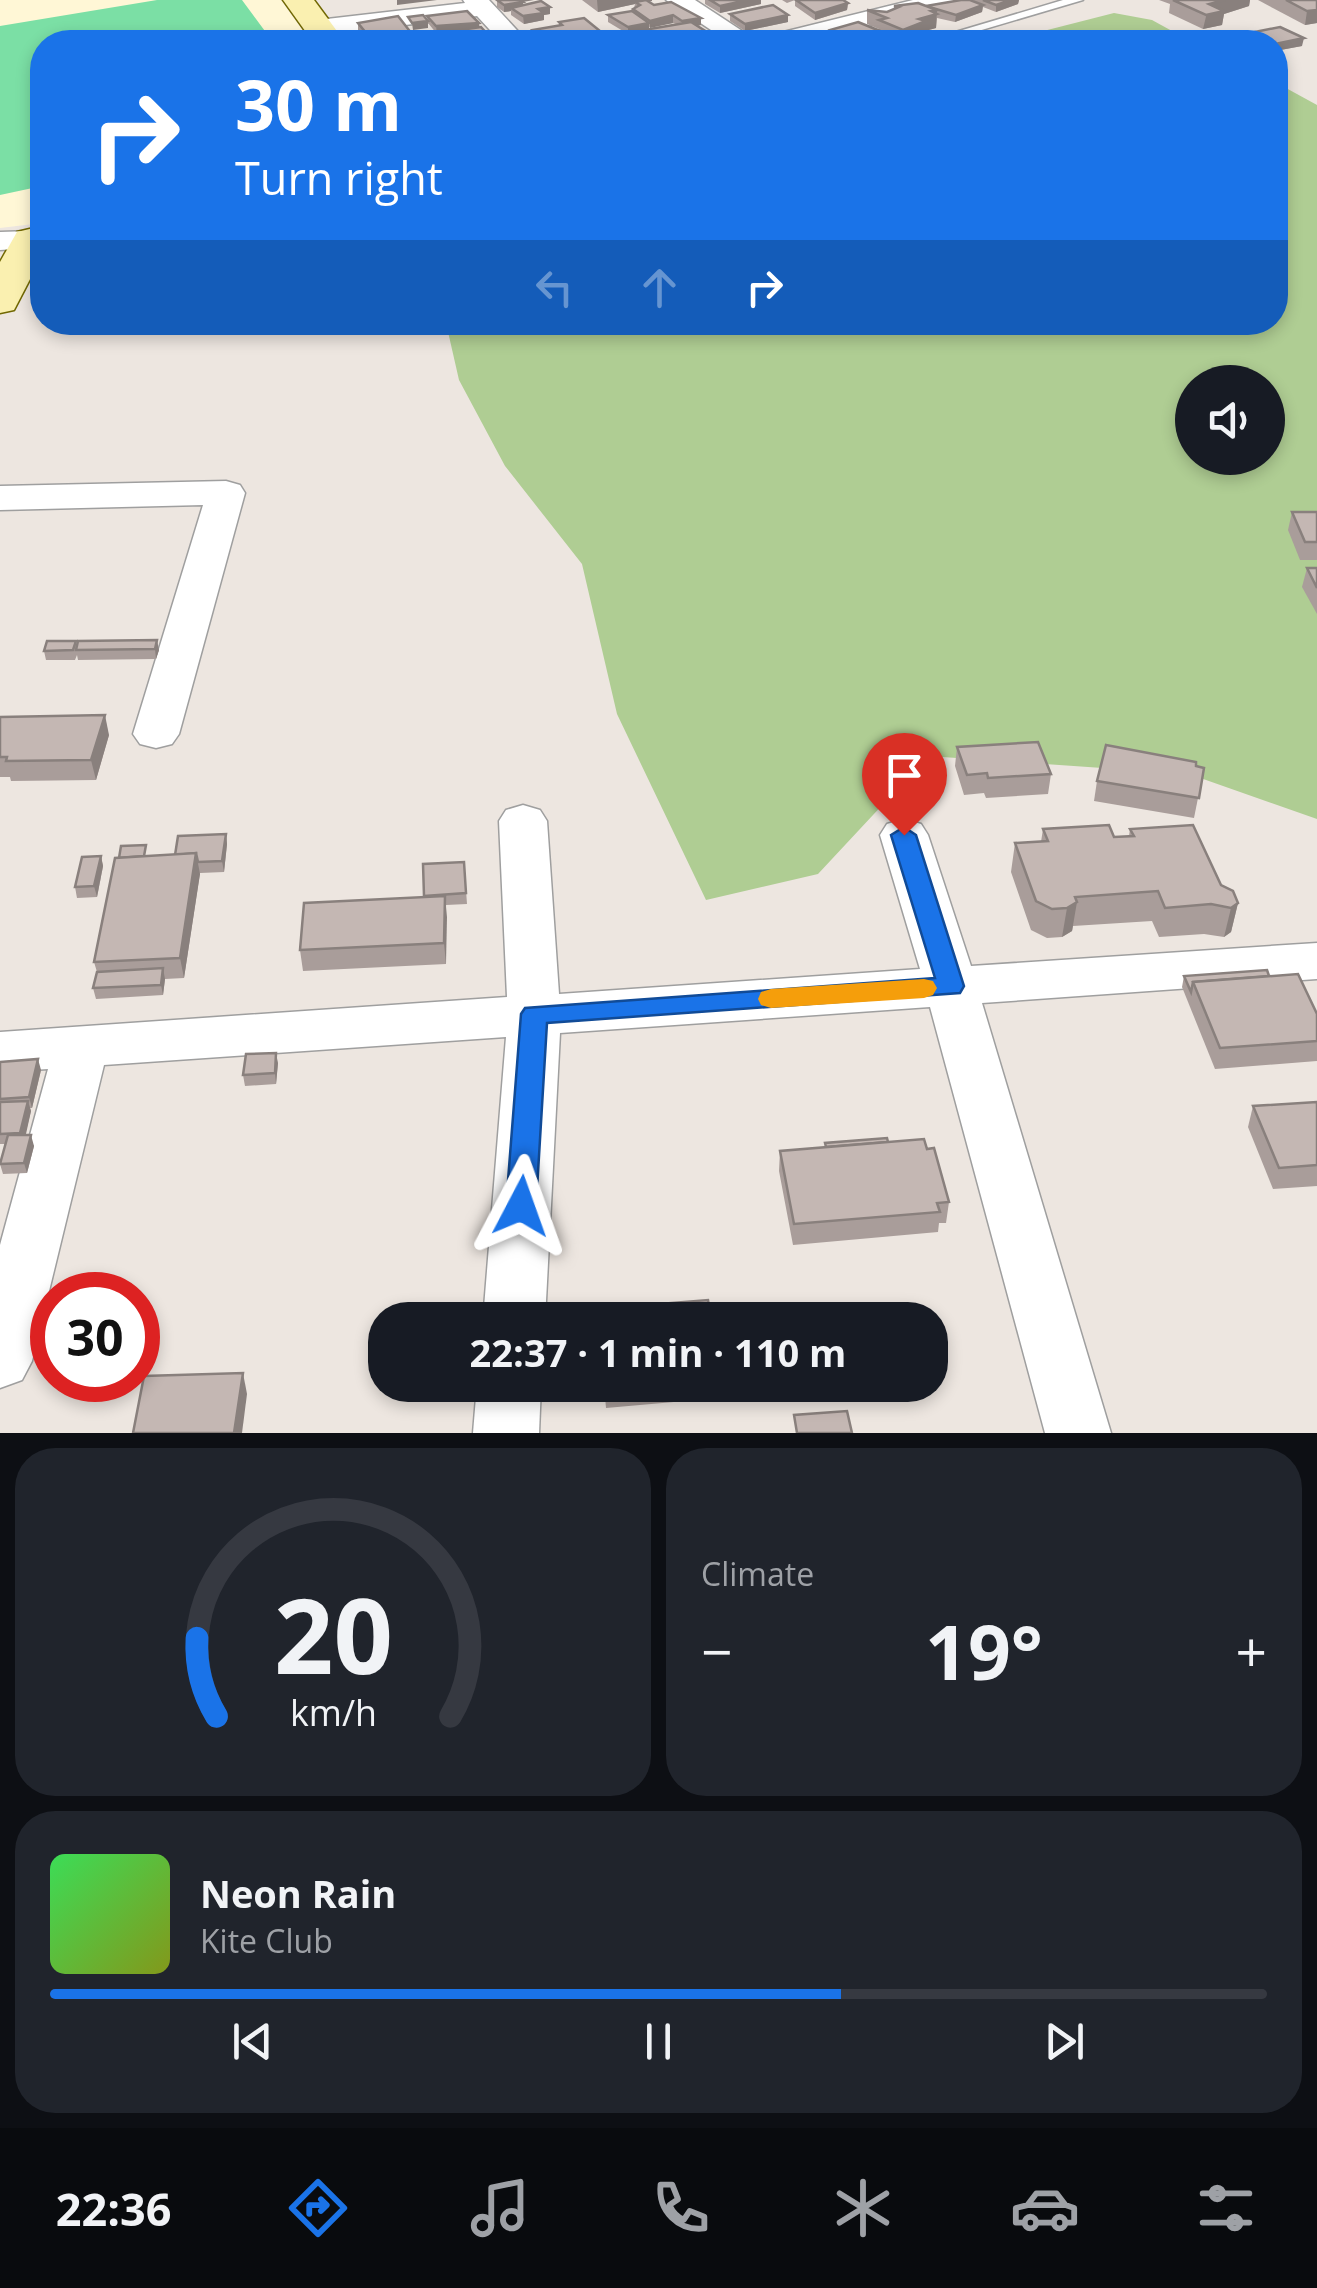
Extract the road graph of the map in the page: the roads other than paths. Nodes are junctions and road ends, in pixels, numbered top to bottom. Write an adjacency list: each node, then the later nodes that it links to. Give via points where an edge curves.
1 (298, 0): 8 (street)
2 (678, 0): 11 (street)
3 (850, 0): 7 (street)
4 (944, 0): 7 (street)
5 (1077, 0): 13 (lane)
6 (479, 4): 9 (street); 10 (street)
7 (881, 17): 12 (street)
8 (319, 30)
9 (348, 30)
10 (504, 30)
11 (727, 30)
12 (824, 30)
13 (971, 30)
14 (24, 240): 15 (street)
15 (0, 301)
16 (0, 498): 17 (street, via 226,493)
17 (156, 734)
18 (523, 822): 22 (street)
19 (904, 835): 21 (street)
20 (1317, 961): 21 (street)
21 (951, 986): 22 (street); 29 (street)
22 (534, 1014): 23 (street); 25 (street)
23 (81, 1047): 24 (street); 26 (street)
24 (0, 1052)
25 (515, 1302)
26 (0, 1361)
27 (508, 1402): 28 (street)
28 (506, 1433)
29 (1078, 1433)

